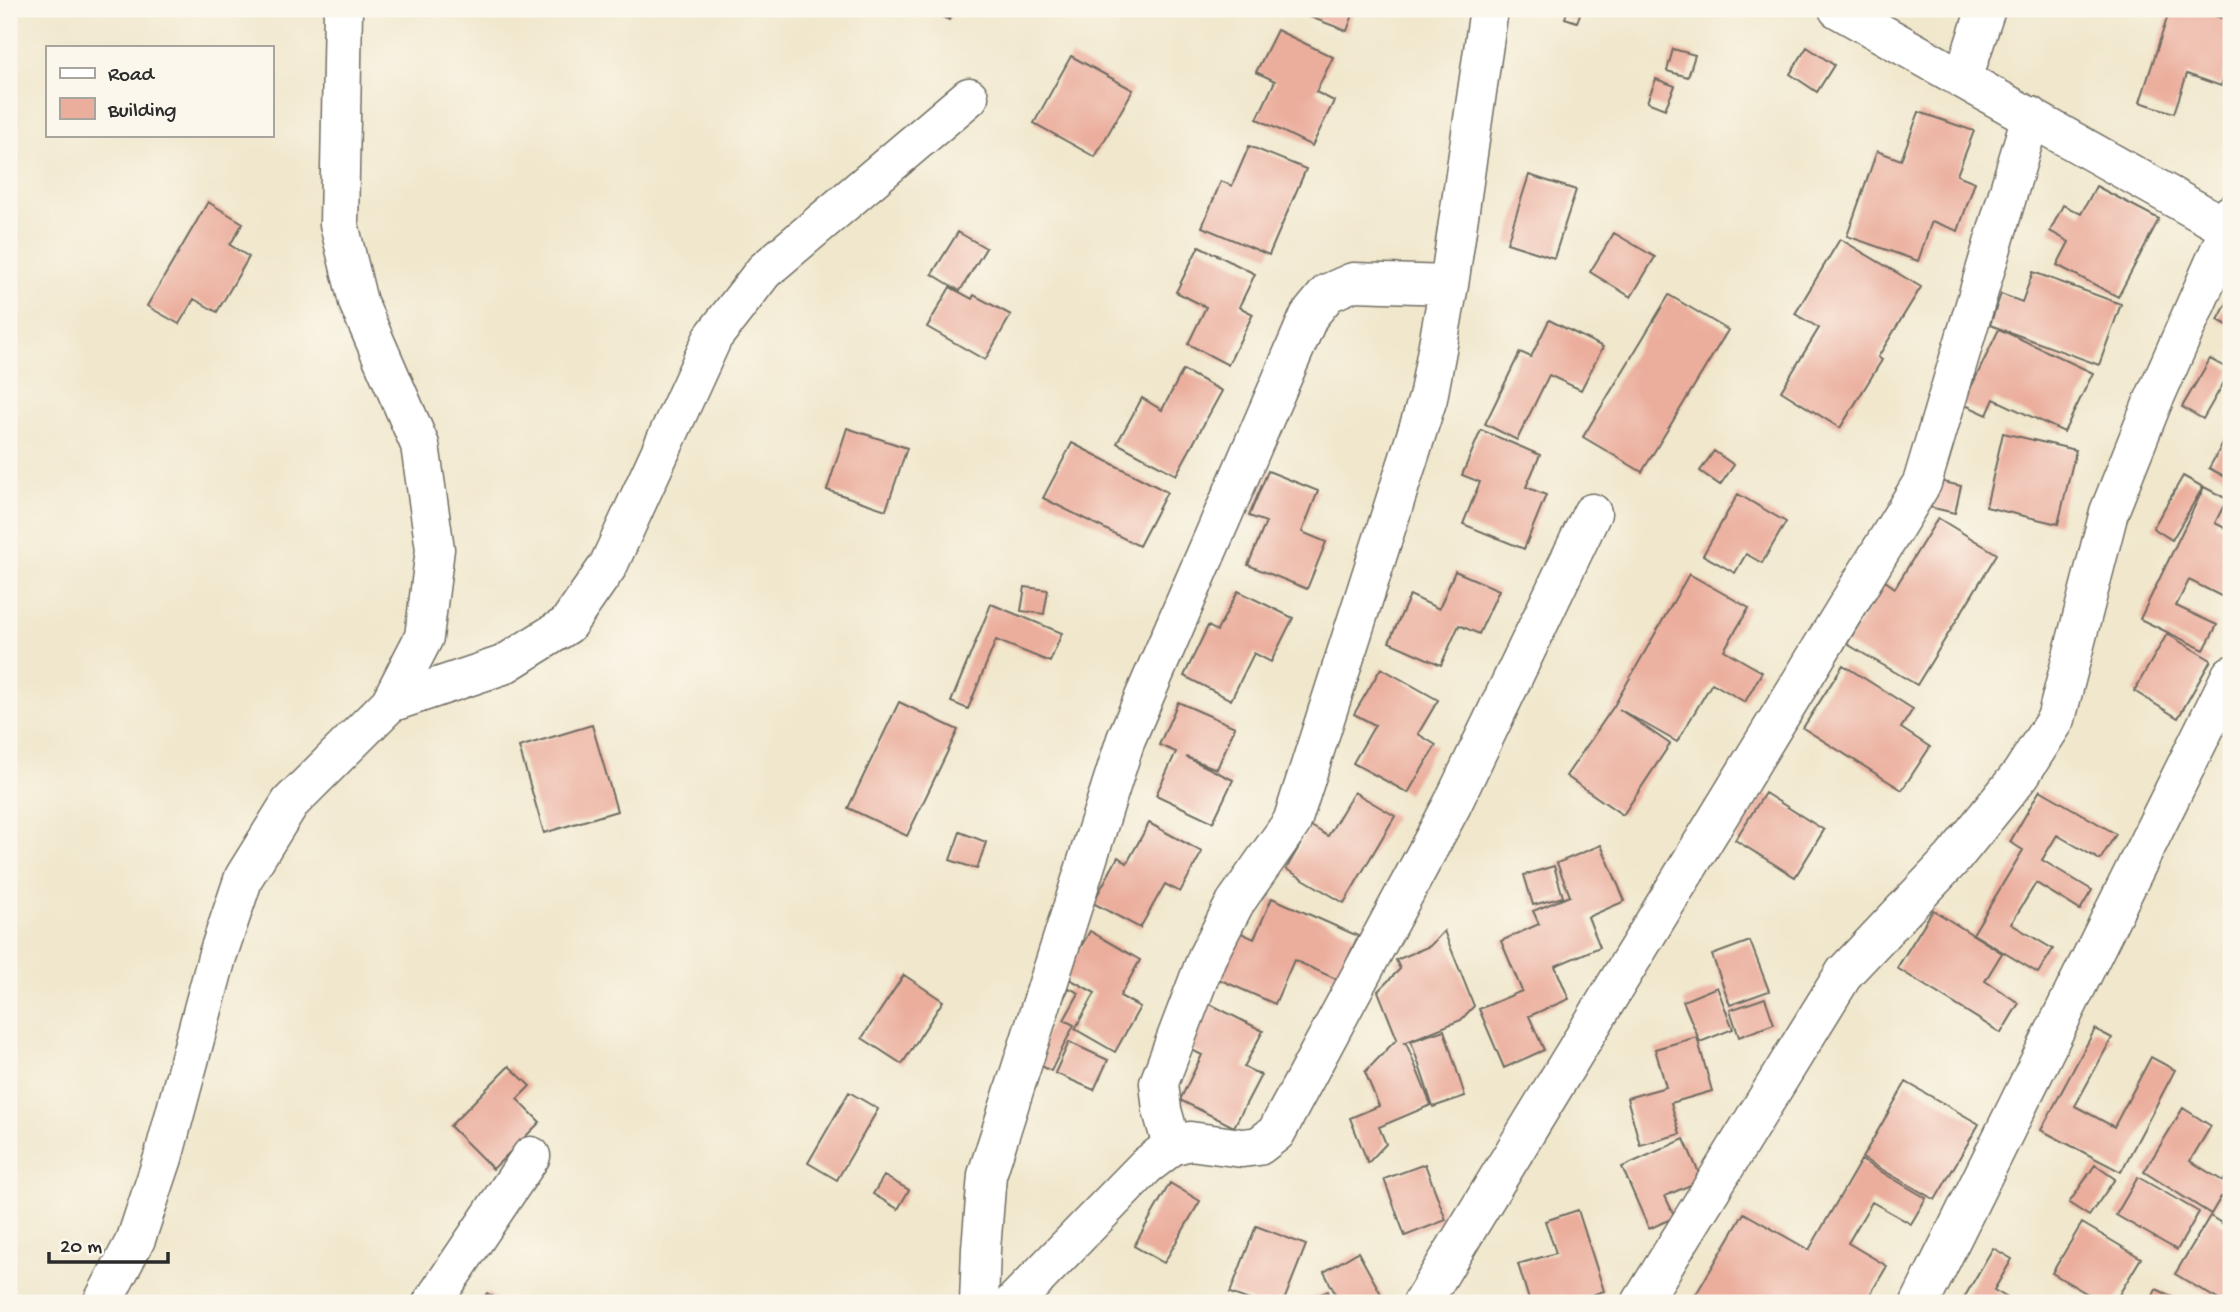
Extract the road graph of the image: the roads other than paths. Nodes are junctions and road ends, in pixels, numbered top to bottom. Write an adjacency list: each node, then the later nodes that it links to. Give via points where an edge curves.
1 (343, 9): 12 (street, via 338,224 358,302 420,445 435,549 425,637)
2 (1489, 9): 9 (street)
3 (1838, 9): 5 (street)
4 (1986, 9): 5 (street)
5 (1964, 78): 7 (street)
6 (969, 97): 12 (street, via 764,271 713,337 608,566 567,625 503,665)
7 (2031, 116): 8 (street); 19 (street, via 1922,484)
8 (2231, 224): 20 (street, via 2109,512 2056,719 2021,774 1953,858 1845,972)
9 (1449, 285): 13 (street, via 1429,398 1292,821 1235,904 1207,957 1159,1083); 17 (street, via 1353,282 1328,293 1310,316 1126,739 987,1175)
10 (1592, 513): 13 (street, via 1452,805 1276,1133 1259,1146 1190,1141)
11 (2231, 674): 21 (street)
12 (390, 703): 15 (street, via 290,803 244,877 144,1216)
13 (1172, 1146): 18 (street, via 1146,1166)
14 (531, 1156): 16 (street)
15 (102, 1303)
16 (432, 1303)
17 (979, 1303)
18 (1013, 1303)
19 (1422, 1303)
20 (1641, 1303)
21 (1920, 1303)

